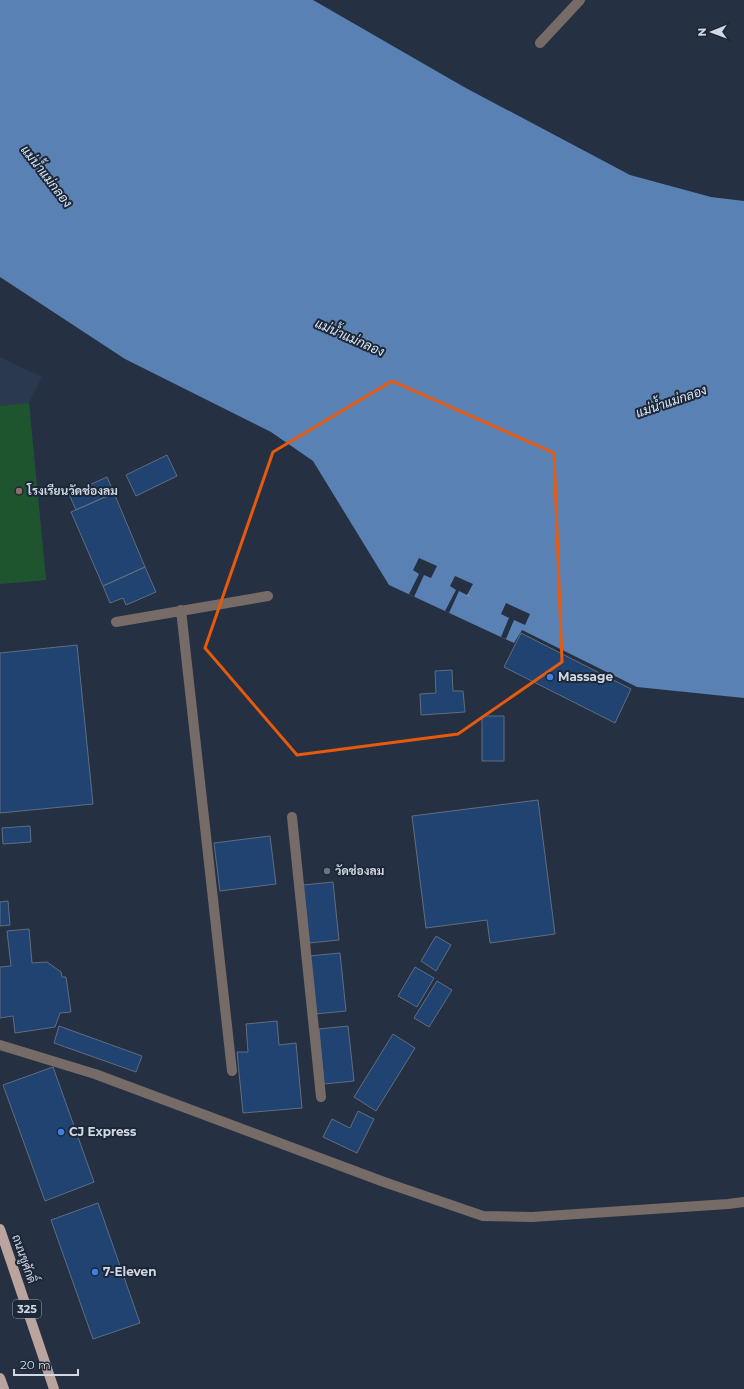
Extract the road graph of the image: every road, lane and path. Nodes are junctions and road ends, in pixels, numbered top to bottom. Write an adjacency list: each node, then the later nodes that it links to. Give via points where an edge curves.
1 (580, 0): 2 (street)
2 (540, 43)
3 (468, 595): 5 (path)
4 (268, 596): 6 (street)
5 (472, 598)
6 (181, 610): 7 (street); 10 (street)
7 (116, 622)
8 (292, 817): 11 (street)
9 (0, 1046): 12 (street, via 96,1074 384,1182 483,1216 532,1217)
10 (232, 1071)
11 (321, 1097)
12 (744, 1202)
13 (0, 1229): 16 (main road, ถนนชูศักดิ์ / 325)
14 (0, 1378): 15 (main road)
15 (4, 1389)
16 (54, 1389)

